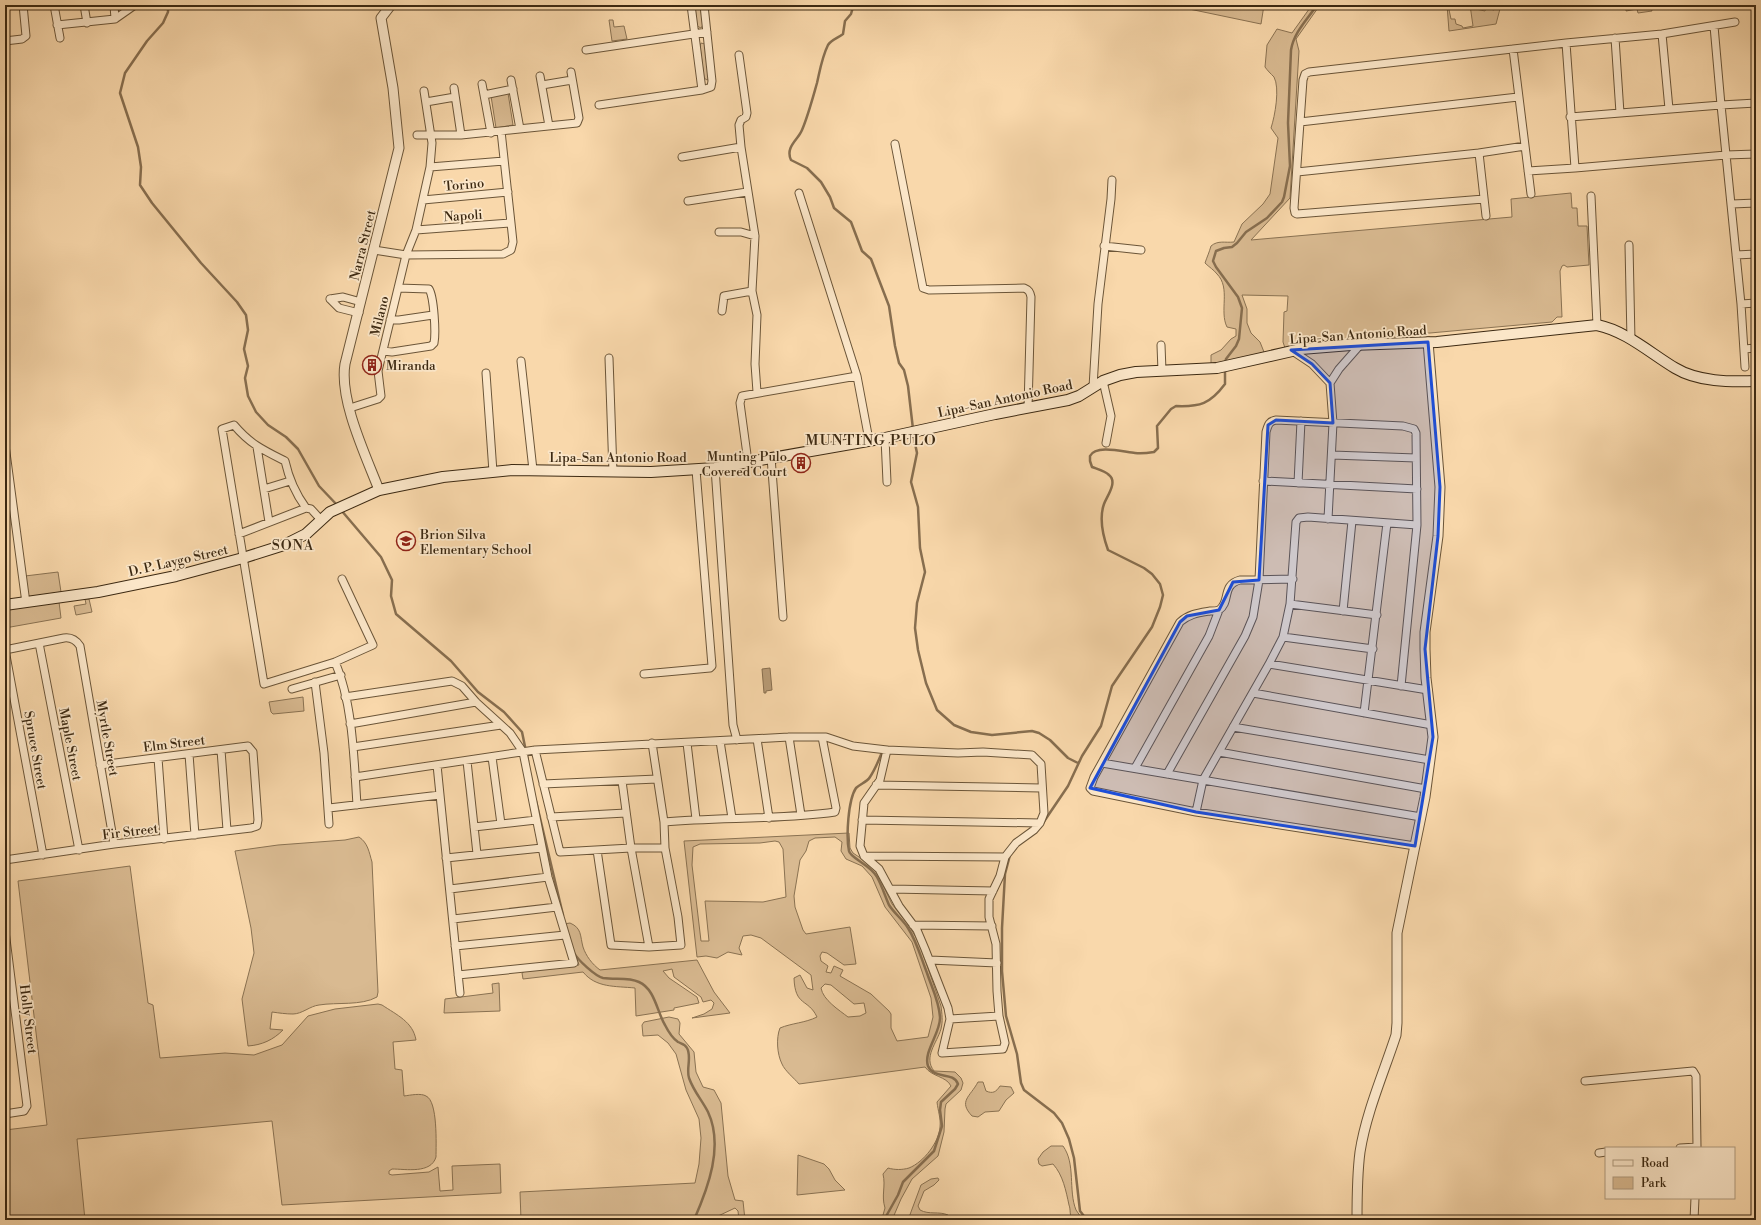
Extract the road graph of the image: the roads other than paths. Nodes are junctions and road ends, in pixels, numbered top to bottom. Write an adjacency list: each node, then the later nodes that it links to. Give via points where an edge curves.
1 (23, 5): 19 (street, via 26,36)
2 (54, 5): 12 (street)
3 (84, 5): 11 (street)
4 (114, 5): 9 (street)
5 (135, 5): 9 (street)
6 (391, 5): 82 (street, Narra Street, via 381,18 393,88 399,148)
7 (691, 5): 15 (street)
8 (704, 5): 14 (street)
9 (115, 19): 11 (street)
10 (1735, 22): 13 (street)
11 (87, 23): 12 (street)
12 (57, 25): 17 (street)
13 (1714, 26): 16 (street); 40 (street)
14 (707, 32): 15 (street); 32 (street, via 712,82 711,87)
15 (695, 34): 22 (street); 32 (street)
16 (1662, 34): 18 (street); 41 (street)
17 (60, 38)
18 (1615, 38): 20 (street); 42 (street)
19 (5, 41)
20 (1566, 43): 21 (street); 43 (street)
21 (1514, 49): 36 (street); 44 (street, via 1310,72 1305,74 1303,80)
22 (586, 50)
23 (739, 55): 54 (street, via 748,113 739,125)
24 (571, 72): 27 (street)
25 (540, 76): 29 (street)
26 (512, 80): 31 (street)
27 (572, 80): 29 (street); 45 (street, via 578,122)
28 (482, 84): 34 (street)
29 (542, 85): 45 (street)
30 (454, 88): 35 (street)
31 (513, 89): 34 (street); 46 (street)
32 (702, 90): 39 (street)
33 (424, 91): 37 (street, Milano)
34 (484, 95): 48 (street)
35 (455, 97): 37 (street); 51 (street)
36 (1518, 97): 44 (street); 53 (street)
37 (426, 102): 50 (street, Milano)
38 (1756, 103): 40 (street)
39 (599, 105)
40 (1721, 105): 41 (street); 57 (street)
41 (1669, 109): 42 (street)
42 (1620, 113): 43 (street)
43 (1570, 117): 61 (street)
44 (1300, 122): 63 (street)
45 (549, 126): 46 (street)
46 (520, 129): 47 (street)
47 (501, 131): 48 (street); 59 (street)
48 (491, 132): 51 (street)
49 (417, 134): 50 (street)
50 (430, 134): 51 (street); 60 (street, Milano)
51 (461, 136)
52 (895, 144): 117 (street, via 923,288 1024,288 1030,293)
53 (1524, 146): 55 (street); 62 (street)
54 (741, 147): 58 (street); 66 (street)
55 (1479, 153): 63 (street); 70 (street)
56 (1754, 153): 57 (street)
57 (1726, 155): 61 (street); 74 (street)
58 (682, 157)
59 (504, 161): 60 (street); 65 (street)
60 (430, 167): 71 (street, Milano)
61 (1574, 168): 62 (street)
62 (1528, 171): 68 (street)
63 (1297, 172): 70 (street, via 1294,208 1297,214)
64 (1112, 180): 81 (street)
65 (508, 192): 71 (street, Torino); 76 (street)
66 (748, 192): 72 (street); 79 (street)
67 (799, 193): 110 (street)
68 (1531, 194)
69 (1591, 196): 96 (street)
70 (1484, 199): 75 (street)
71 (423, 200): 77 (street, Milano)
72 (688, 201)
73 (1756, 203): 74 (street)
74 (1732, 204): 86 (street)
75 (1486, 216)
76 (511, 223): 77 (street, Napoli); 85 (street, via 513,246 509,252)
77 (416, 230): 85 (street, Milano)
78 (719, 232): 79 (street, via 742,232)
79 (755, 236): 88 (street)
80 (1628, 245): 97 (street)
81 (1104, 246): 83 (street); 114 (street, via 1095,332)
82 (374, 250): 85 (street); 89 (street, Narra Street)
83 (1141, 250)
84 (1756, 254): 86 (street)
85 (406, 255): 87 (street, Milano)
86 (1736, 255): 91 (street)
87 (398, 288): 94 (street, via 429,288); 95 (street, Milano)
88 (752, 291): 92 (street, via 724,296); 115 (street, via 757,315)
89 (361, 302): 93 (street, Narra Street); 93 (street, via 343,297 330,300 339,308)
90 (1756, 303): 91 (street)
91 (1741, 304): 102 (street)
92 (722, 311)
93 (358, 312): 116 (street, Narra Street, via 344,371 344,387)
94 (433, 315): 95 (street); 104 (street, via 435,338 431,346)
95 (390, 320): 104 (street, Milano)
96 (1597, 325): 97 (main road, Lipa-San Antonio Road); 98 (main road, Lipa-San Antonio Road)
97 (1631, 340): 111 (main road, Lipa-San Antonio Road, via 1689,374 1718,381)
98 (1428, 342): 99 (main road, Lipa-San Antonio Road); 174 (street, via 1440,487 1438,536 1425,632)
99 (1361, 344): 103 (main road, Lipa-San Antonio Road); 113 (street)
100 (1161, 345): 108 (street)
101 (1756, 348): 102 (street)
102 (1744, 349): 107 (street)
103 (1291, 350): 108 (main road, Lipa-San Antonio Road, via 1217,368); 113 (street, via 1312,364)
104 (383, 351): 116 (street, Milano, via 378,371 380,398)
105 (609, 358): 133 (street)
106 (521, 360): 130 (street)
107 (1745, 367)
108 (1162, 371): 112 (main road, Lipa-San Antonio Road, via 1128,373)
109 (486, 373): 132 (street)
110 (856, 376): 115 (street); 121 (street)
111 (1756, 380)
112 (1103, 381): 114 (main road, Lipa-San Antonio Road); 122 (street, via 1111,416)
113 (1330, 383): 119 (street)
114 (1093, 387): 117 (main road, Lipa-San Antonio Road, via 1074,398)
115 (757, 392): 128 (street, via 742,396 740,403)
116 (350, 408): 141 (street, Narra Street)
117 (1028, 408): 120 (main road, Lipa-San Antonio Road)
118 (1301, 421): 119 (street); 134 (street, via 1276,420 1268,425); 137 (street)
119 (1333, 423): 125 (street); 127 (street, via 1409,427 1416,433)
120 (884, 438): 121 (main road, Lipa-San Antonio Road); 136 (street)
121 (869, 440): 126 (main road, Lipa-San Antonio Road)
122 (1106, 443)
123 (5, 444): 155 (street)
124 (257, 447): 135 (street, via 285,461); 139 (street); 150 (street, via 234,425 222,429)
125 (1332, 455): 127 (street); 138 (street)
126 (771, 457): 128 (main road, Lipa-San Antonio Road); 161 (street)
127 (1416, 458): 140 (street)
128 (748, 462): 129 (main road, Lipa-San Antonio Road)
129 (715, 468): 131 (main road, Lipa-San Antonio Road); 186 (street, via 733,725)
130 (533, 470): 132 (main road, Lipa-San Antonio Road); 133 (main road, Lipa-San Antonio Road)
131 (696, 470): 133 (main road, Lipa-San Antonio Road); 168 (street, via 712,666)
132 (493, 472): 141 (main road, Lipa-San Antonio Road, via 443,477)
133 (613, 472)
134 (1263, 481): 137 (street); 154 (street)
135 (290, 482): 139 (street); 143 (street)
136 (887, 482)
137 (1298, 483): 138 (street)
138 (1330, 485): 140 (street); 144 (street)
139 (264, 489): 147 (street)
140 (1417, 489): 149 (street)
141 (379, 490): 142 (main road, Lipa-San Antonio Road)
142 (343, 506): 145 (main road, D. P. Laygo Street)
143 (306, 508): 145 (street, via 311,509); 147 (street)
144 (1328, 519): 146 (street); 153 (street, via 1308,517 1299,518 1296,522)
145 (321, 520): 151 (main road, D. P. Laygo Street, via 306,534 284,545)
146 (1352, 521): 148 (street); 159 (street)
147 (268, 522): 150 (street)
148 (1387, 523): 149 (street); 160 (street)
149 (1417, 525): 172 (street)
150 (239, 534): 151 (street)
151 (243, 558): 155 (main road, D. P. Laygo Street, via 176,576); 166 (street, via 264,684)
152 (342, 579): 166 (street, via 373,645)
153 (1293, 579): 154 (street); 156 (street)
154 (1259, 580): 158 (street, via 1232,582); 204 (street, via 1250,626)
155 (26, 603): 157 (main road, D. P. Laygo Street)
156 (1290, 604): 159 (street); 162 (street)
157 (5, 605)
158 (1219, 610): 200 (street, via 1188,616 1180,622); 203 (street, via 1209,636)
159 (1343, 611): 160 (street)
160 (1376, 615): 164 (street)
161 (782, 616)
162 (1282, 637): 164 (street); 167 (street)
163 (39, 643): 165 (street); 201 (street, Myrtle Street, via 64,638 73,639 80,646); 240 (street, Maple Street)
164 (1372, 649): 170 (street)
165 (5, 650): 243 (street, Spruce Street)
166 (335, 662): 169 (street)
167 (1269, 664): 170 (street); 175 (street)
168 (644, 674)
169 (340, 675): 171 (street); 176 (street)
170 (1369, 681): 172 (street); 178 (street)
171 (315, 682): 173 (street); 215 (street)
172 (1401, 686): 174 (street)
173 (292, 689)
174 (1428, 690): 181 (street)
175 (1253, 693): 178 (street); 182 (street)
176 (345, 697): 177 (street, via 452,681 462,686); 179 (street)
177 (476, 702): 179 (street); 180 (street)
178 (1364, 713): 181 (street)
179 (350, 724): 190 (street)
180 (501, 725): 190 (street); 193 (street)
181 (1432, 725): 199 (street)
182 (1233, 727): 194 (street); 199 (street)
183 (789, 737): 184 (street); 185 (street); 218 (street)
184 (822, 737): 192 (street, via 853,746); 218 (street, via 836,811)
185 (757, 739): 186 (street); 222 (street)
186 (737, 740): 187 (street)
187 (720, 741): 189 (street); 221 (street)
188 (652, 743): 189 (street); 193 (street); 206 (street)
189 (687, 743): 223 (street)
190 (353, 747): 205 (street)
191 (221, 750): 195 (street, Elm Street); 230 (street, Elm Street, via 251,747 256,775); 232 (street)
192 (887, 750): 210 (street, via 880,780); 211 (street, via 1032,755 1041,764)
193 (529, 751): 196 (street); 209 (street); 224 (street)
194 (1219, 752): 207 (street); 212 (street)
195 (189, 754): 197 (street, Elm Street); 233 (street)
196 (492, 757): 198 (street); 229 (street)
197 (158, 758): 201 (street, Elm Street); 234 (street)
198 (467, 760): 202 (street); 231 (street)
199 (1430, 760): 212 (street)
200 (1102, 763): 203 (street); 216 (street, via 1091,783 1090,788 1093,791)
201 (100, 765): 235 (street, Myrtle Street)
202 (437, 765): 205 (street); 213 (street)
203 (1135, 768): 204 (street)
204 (1167, 774): 207 (street)
205 (355, 778): 214 (street)
206 (657, 779): 208 (street); 226 (street)
207 (1203, 780): 216 (street); 219 (street)
208 (622, 781): 209 (street); 217 (street)
209 (543, 784): 220 (street)
210 (876, 785): 211 (street); 225 (street, via 864,803)
211 (1041, 788): 227 (street, via 1044,813)
212 (1426, 789): 219 (street)
213 (440, 795): 214 (street); 246 (street)
214 (358, 805): 215 (street)
215 (329, 808): 228 (street)
216 (1196, 812): 236 (street)
217 (626, 813): 220 (street); 238 (street)
218 (801, 815): 222 (street)
219 (1421, 817): 236 (street)
220 (551, 818): 241 (street, via 560,852)
221 (732, 818): 222 (street); 223 (street)
222 (769, 818)
223 (696, 819): 226 (street)
224 (536, 820): 229 (street); 237 (street)
225 (862, 820): 227 (street); 244 (street, via 860,841)
226 (664, 822): 239 (street)
227 (1040, 823): 245 (street, via 1016,843)
228 (329, 824)
229 (501, 824): 231 (street)
230 (257, 826): 232 (street, Fir Street)
231 (474, 827): 242 (street)
232 (227, 830): 233 (street, Fir Street)
233 (195, 835): 234 (street, Fir Street)
234 (164, 839): 235 (street, Fir Street)
235 (114, 844): 240 (street, Fir Street)
236 (1415, 846): 270 (street, via 1397,933 1396,1035 1360,1152)
237 (542, 848): 242 (street); 248 (street)
238 (631, 848): 239 (street); 241 (street); 259 (street)
239 (665, 848): 259 (street, via 682,944)
240 (79, 850): 243 (street, Fir Street)
241 (597, 850): 259 (street, via 610,944)
242 (477, 854): 246 (street)
243 (43, 855): 247 (street, Fir Street)
244 (864, 856): 245 (street); 250 (street, via 878,869)
245 (1005, 857): 251 (street)
246 (446, 858): 249 (street)
247 (5, 859)
248 (548, 877): 249 (street); 252 (street)
249 (450, 889): 253 (street)
250 (891, 890): 251 (street); 254 (street)
251 (993, 891): 255 (street, via 988,908)
252 (557, 907): 253 (street); 257 (street)
253 (453, 919): 258 (street)
254 (913, 924): 255 (street); 260 (street)
255 (992, 926): 261 (street)
256 (5, 931): 267 (street, Holly Street, via 26,1110)
257 (565, 935): 258 (street); 262 (street, via 574,963)
258 (455, 946): 262 (street)
259 (649, 947)
260 (930, 960): 261 (street); 265 (street)
261 (997, 963): 264 (street)
262 (458, 975): 263 (street)
263 (460, 993)
264 (999, 1016): 265 (street); 265 (street, via 1003,1049 944,1054 942,1050)
265 (950, 1020)
266 (1585, 1081): 268 (street, via 1693,1071 1696,1076)
267 (5, 1114)
268 (1697, 1147)
269 (1695, 1199): 271 (street)
270 (1357, 1220)
271 (1694, 1220)

